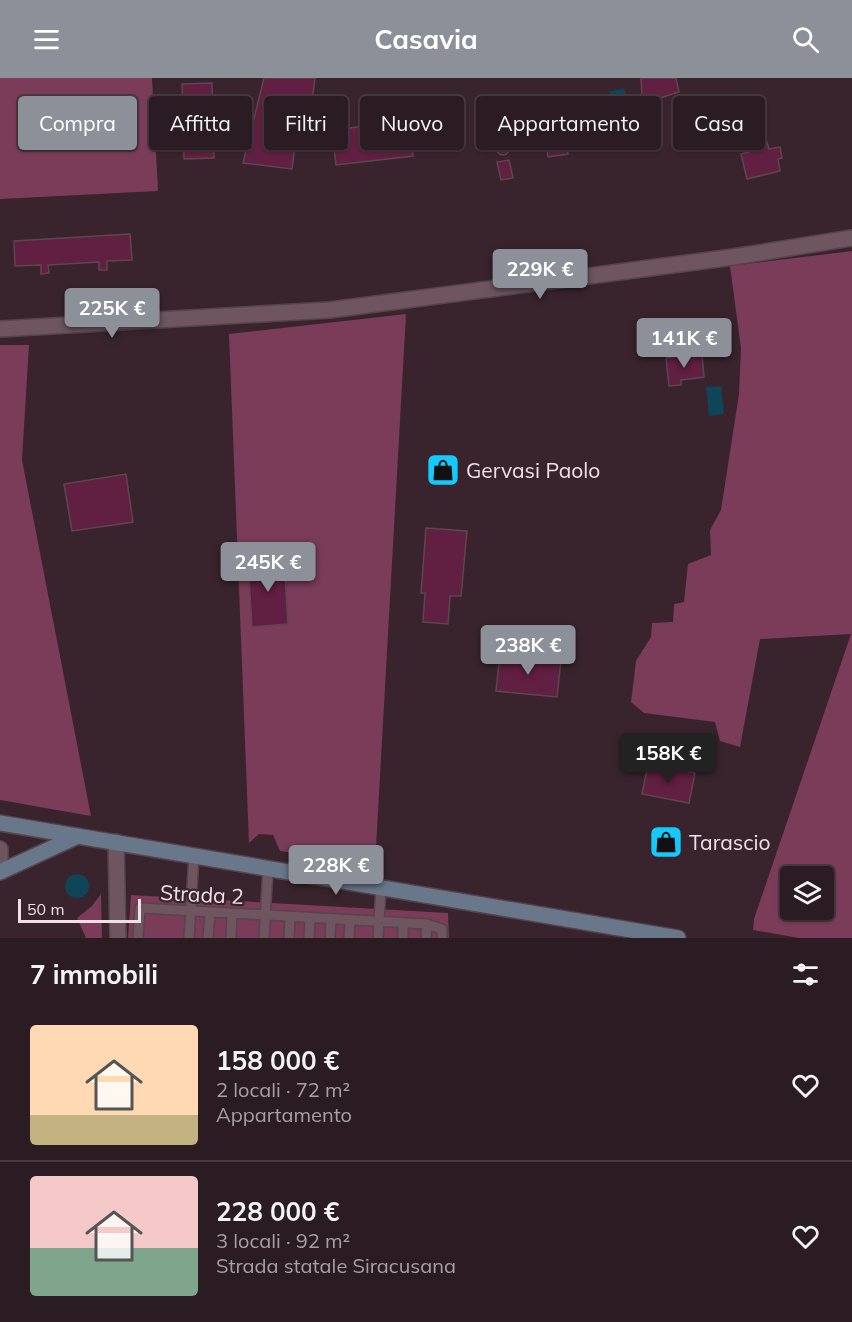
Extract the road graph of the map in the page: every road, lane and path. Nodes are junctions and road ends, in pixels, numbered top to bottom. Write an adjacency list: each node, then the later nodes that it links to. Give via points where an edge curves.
1 (852, 238): 2 (street, via 330,310)
2 (0, 329)
3 (0, 823): 4 (main road)
4 (78, 836): 5 (main road); 10 (main road)
5 (116, 842): 7 (main road); 24 (street)
6 (0, 849): 8 (street)
7 (194, 855): 9 (main road); 12 (lane)
8 (0, 859)
9 (268, 868): 11 (main road); 15 (lane)
10 (0, 872)
11 (381, 887): 20 (lane); 37 (main road)
12 (190, 912): 13 (lane, Strada 2); 25 (lane, Strada 2, via 140,908); 26 (lane)
13 (210, 913): 14 (lane, Strada 2); 27 (lane)
14 (232, 914): 15 (lane, Strada 2); 28 (lane)
15 (265, 915): 16 (lane, Strada 2); 29 (lane)
16 (290, 917): 17 (lane, Strada 2); 30 (lane)
17 (310, 918): 18 (lane, Strada 2); 31 (lane)
18 (331, 919): 19 (lane, Strada 2); 32 (lane)
19 (350, 920): 20 (lane, Strada 2); 33 (lane)
20 (378, 922): 21 (lane, Strada 2); 34 (lane)
21 (404, 923): 22 (lane, Strada 2); 35 (lane)
22 (427, 924): 23 (lane, Strada 2); 36 (lane)
23 (442, 934)
24 (118, 938)
25 (138, 938)
26 (189, 938)
27 (208, 938)
28 (231, 938)
29 (264, 938)
30 (289, 938)
31 (309, 938)
32 (330, 938)
33 (349, 938)
34 (378, 938)
35 (403, 938)
36 (426, 938)
37 (673, 938)

